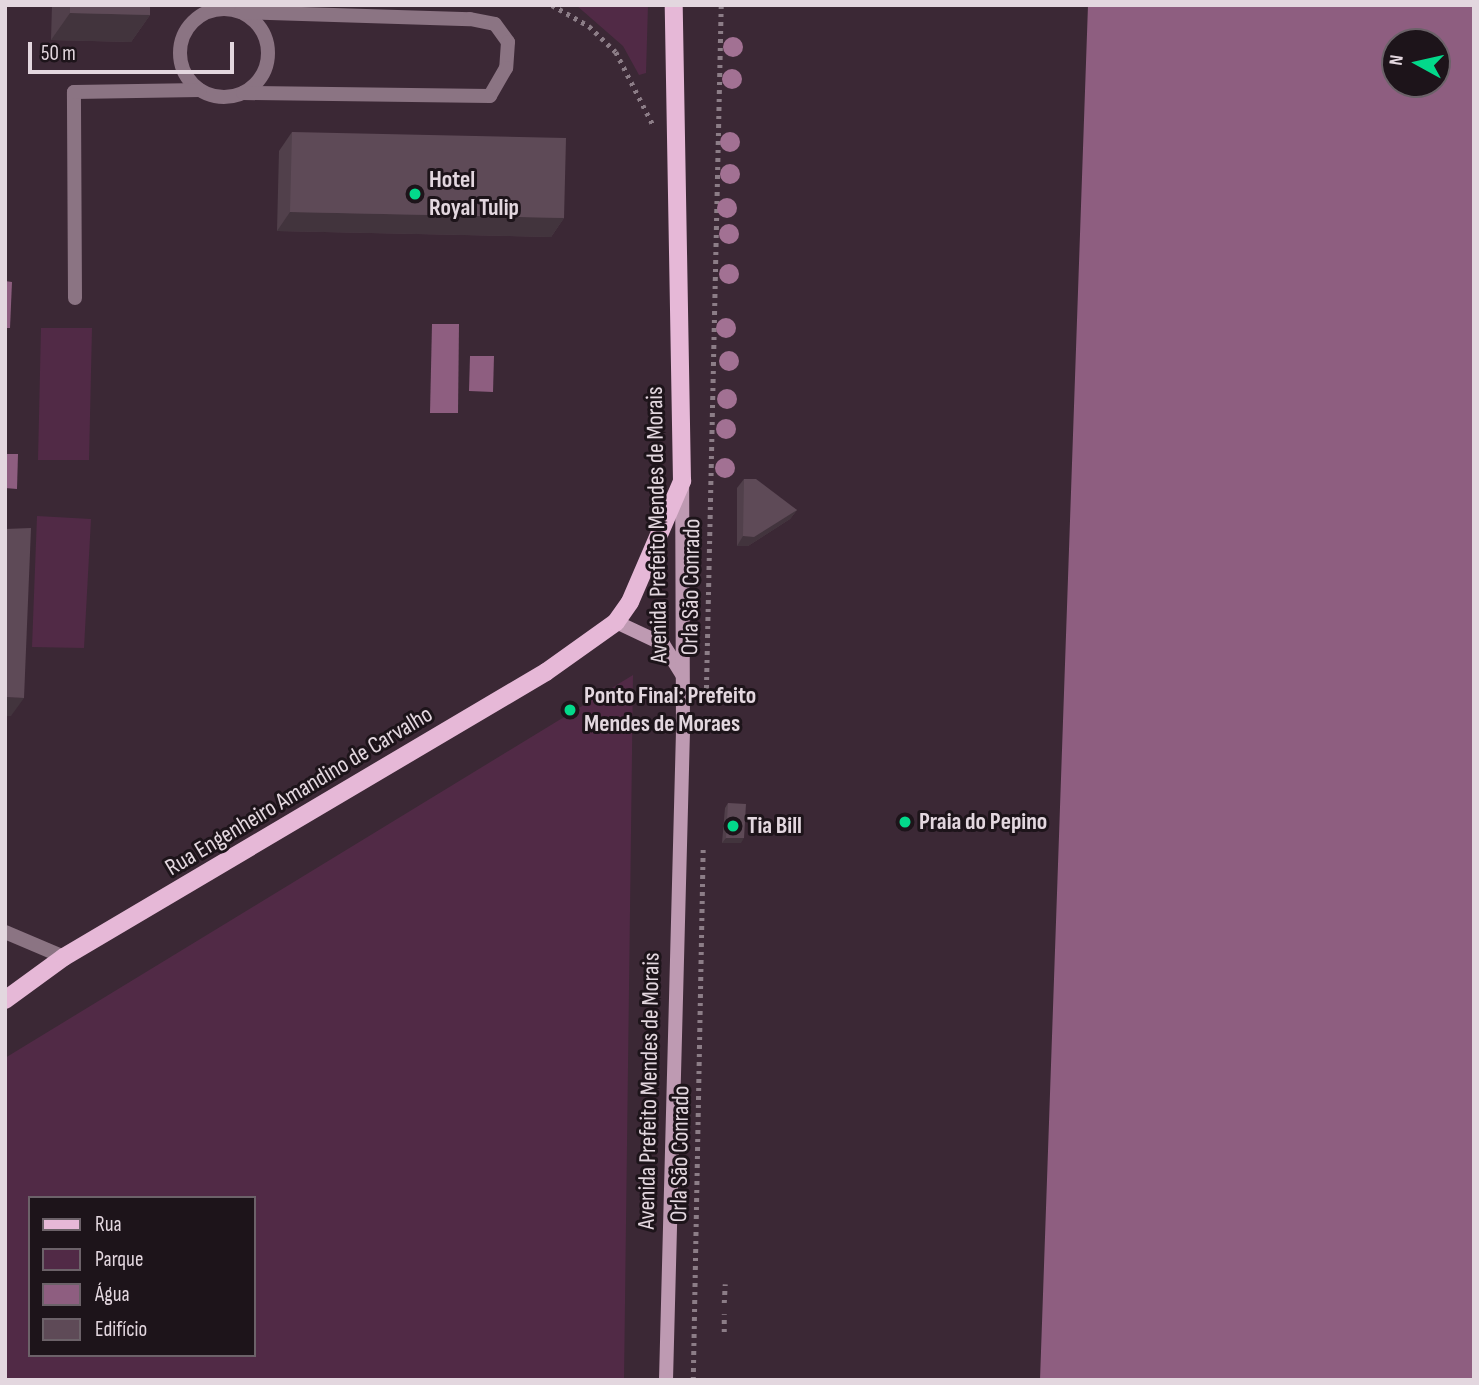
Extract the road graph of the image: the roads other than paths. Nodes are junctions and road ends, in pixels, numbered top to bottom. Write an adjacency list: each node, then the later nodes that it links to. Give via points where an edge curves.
1 (674, 5): 6 (main road, Avenida Prefeito Mendes de Morais)
2 (241, 12): 3 (street, via 212,10 185,32 182,68); 4 (street, via 262,30 268,59 264,73); 4 (street, via 470,19 495,24 508,42 506,68 490,96)
3 (200, 90): 4 (street, via 221,97); 5 (street, via 74,92)
4 (243, 93)
5 (75, 298)
6 (682, 481): 7 (main road, Rua Engenheiro Amandino de Carvalho, via 630,602); 8 (street, Avenida Prefeito Mendes de Morais)
7 (616, 622): 8 (street, via 663,644); 10 (main road, Rua Engenheiro Amandino de Carvalho, via 546,672)
8 (683, 676): 12 (street, Avenida Prefeito Mendes de Morais)
9 (5, 932): 10 (street)
10 (64, 957): 11 (main road, Rua Engenheiro Amandino de Carvalho)
11 (5, 1000)
12 (666, 1380)

